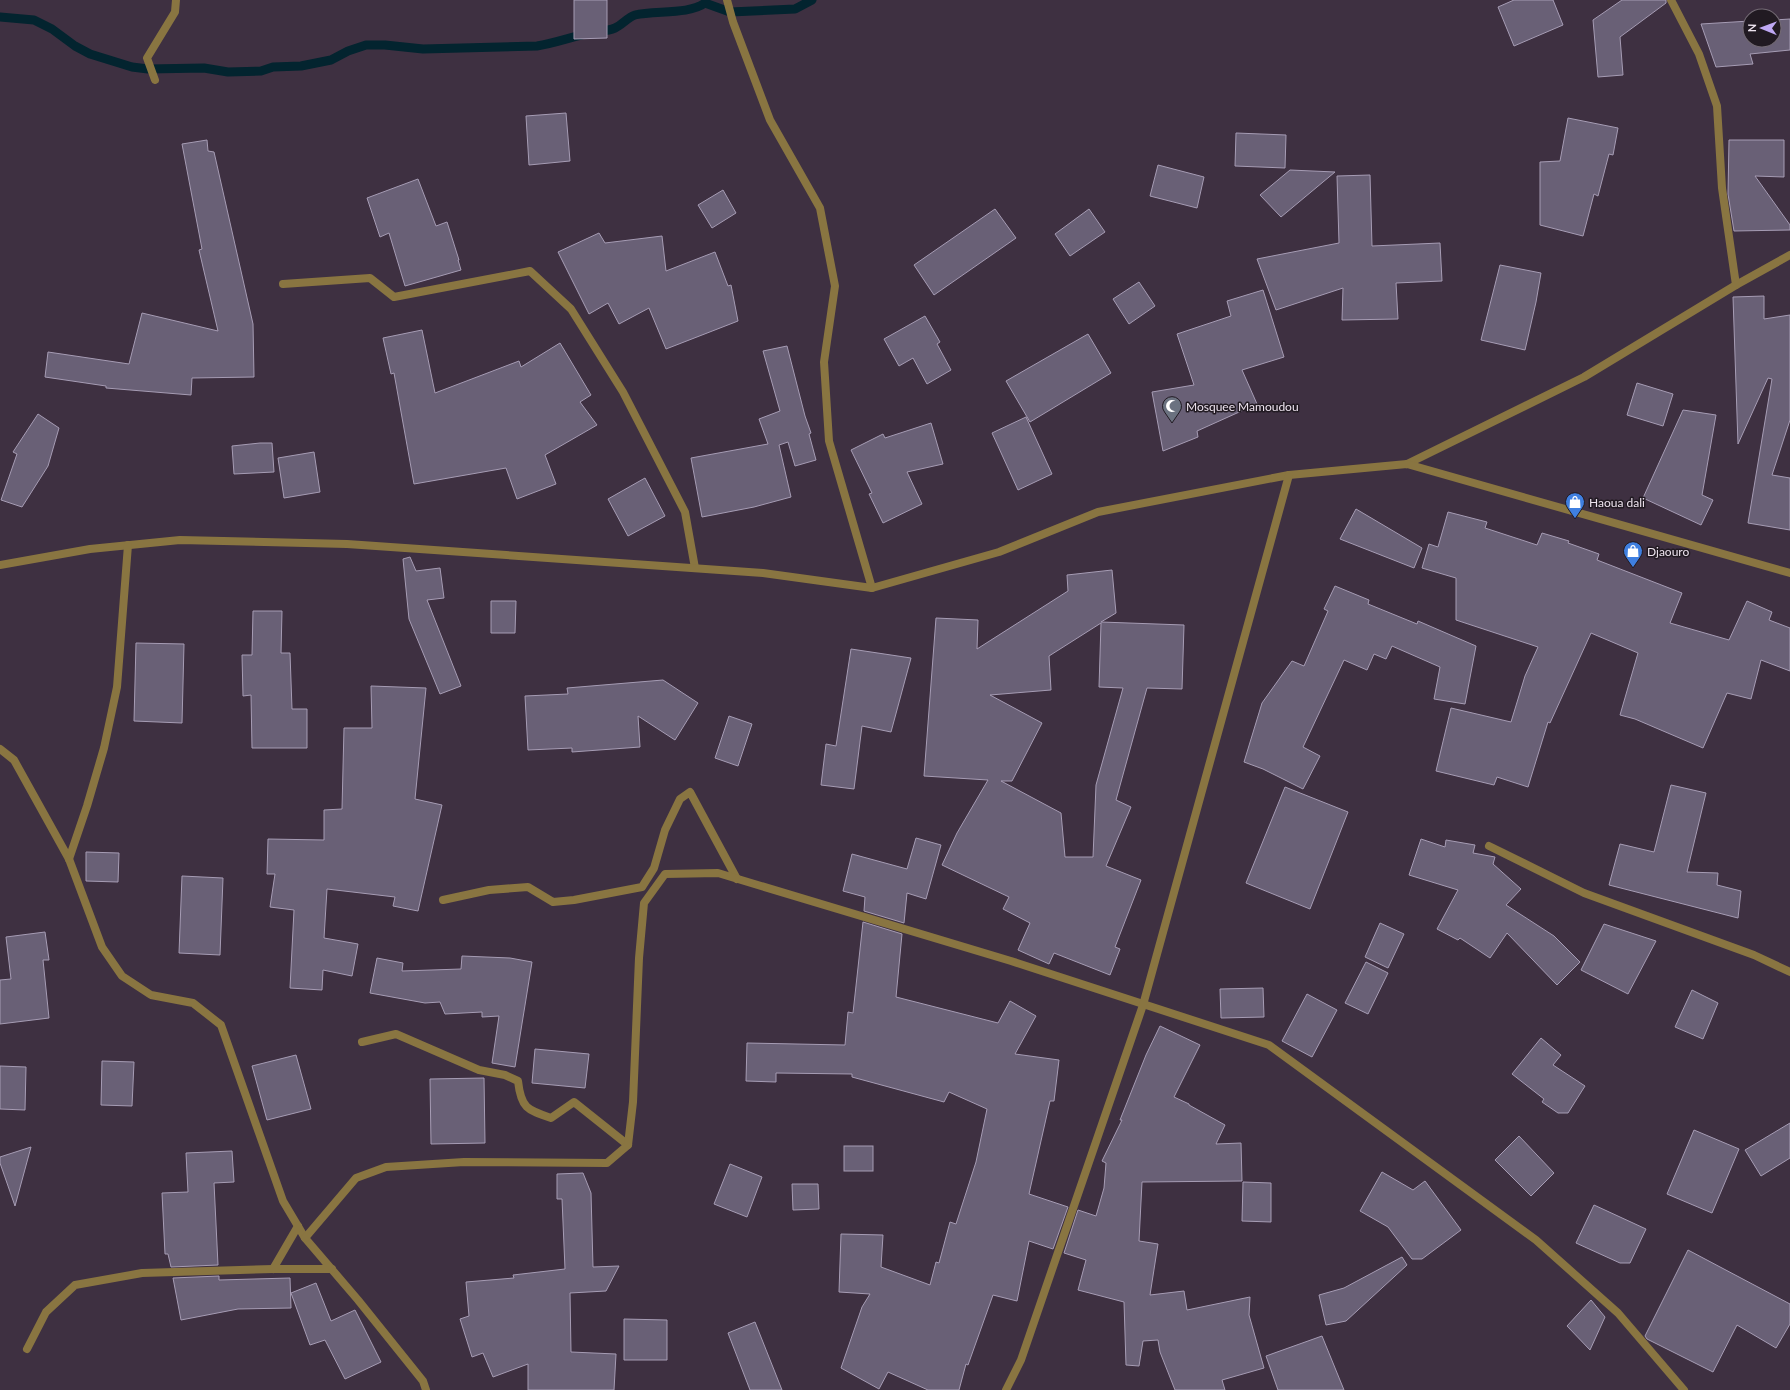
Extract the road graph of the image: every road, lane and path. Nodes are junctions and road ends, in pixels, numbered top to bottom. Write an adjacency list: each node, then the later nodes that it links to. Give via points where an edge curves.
1 (176, 0): 4 (street, via 175,12 147,58)
2 (1670, 0): 7 (street, via 1699,54 1717,106 1722,188)
3 (727, 1): 14 (street, via 770,120 820,208 835,286 824,362 829,441)
4 (155, 80)
5 (1790, 255): 7 (street)
6 (283, 284): 12 (street, via 370,278 394,297 530,272 571,309 623,392 685,512)
7 (1736, 285): 8 (street, via 1584,377)
8 (1407, 464): 9 (street); 13 (street)
9 (1289, 475): 14 (street, via 1098,512 999,552); 21 (street)
10 (128, 545): 11 (street); 12 (street, via 180,540 347,544); 17 (street, via 117,686 102,755)
11 (0, 565)
12 (695, 568): 14 (street, via 763,573)
13 (1790, 573)
14 (872, 588)
15 (0, 749): 17 (street, via 14,760)
16 (1489, 846): 20 (street, via 1584,892 1754,955)
17 (69, 859): 24 (street, via 102,947 122,976 151,995 193,1003 221,1025 283,1201)
18 (737, 879): 19 (street, via 690,792 680,799 665,830 654,868 642,886 552,902 528,887 488,890); 21 (street, via 1011,961); 23 (street, via 718,873 665,874 644,903 633,1102)
19 (444, 900)
20 (1790, 972)
21 (1144, 1005): 30 (street, via 1021,1360); 31 (street, via 1269,1045 1536,1240 1618,1313)
22 (362, 1042): 23 (street, via 396,1034 479,1070 505,1075 518,1081 519,1096 530,1111 551,1118 574,1102)
23 (628, 1145): 25 (street, via 607,1163 464,1162 386,1167 356,1178)
24 (298, 1226): 25 (street); 26 (street)
25 (305, 1238): 27 (street)
26 (272, 1269): 27 (street); 28 (street, via 142,1274 75,1285 46,1312)
27 (332, 1269): 29 (street, via 423,1381)
28 (27, 1349)
29 (426, 1390)
30 (1006, 1390)
31 (1684, 1390)

